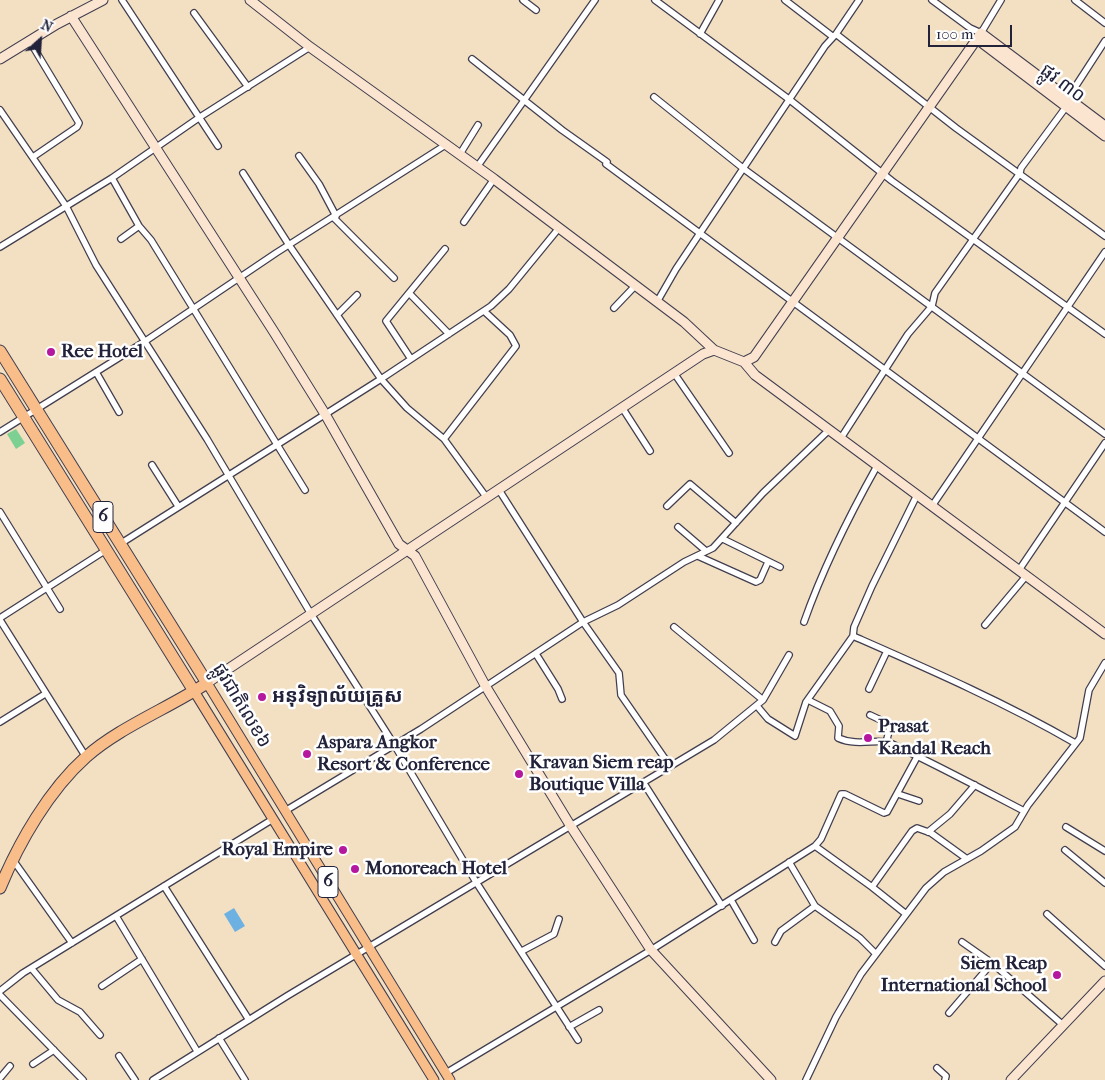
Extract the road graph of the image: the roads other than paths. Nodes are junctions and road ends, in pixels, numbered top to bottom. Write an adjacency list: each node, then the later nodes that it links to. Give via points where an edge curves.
1 (103, 0): 15 (street)
2 (122, 0): 32 (street)
3 (250, 0): 22 (street)
4 (523, 0): 13 (street)
5 (595, 0): 27 (street)
6 (655, 0): 17 (street)
7 (719, 0): 17 (street)
8 (785, 0): 18 (street)
9 (859, 0): 18 (street)
10 (932, 0): 19 (street)
11 (1001, 0): 19 (street)
12 (1075, 0): 16 (street)
13 (536, 10)
14 (194, 13): 25 (street)
15 (71, 16): 20 (street); 38 (street)
16 (1105, 23)
17 (700, 34): 28 (street)
18 (834, 35): 28 (street); 30 (street)
19 (979, 36): 29 (street, ផ្លូវ ៣០); 30 (street)
20 (28, 40): 23 (street); 41 (street, via 79,123 78,128)
21 (1105, 41): 29 (street)
22 (310, 46): 25 (street); 36 (street)
23 (0, 59)
24 (472, 59): 27 (street)
25 (248, 87): 32 (street)
26 (654, 97): 43 (street)
27 (525, 99): 42 (street); 54 (street)
28 (790, 100): 43 (street); 44 (street)
29 (1067, 103): 34 (street, ផ្លូវ ៣០); 35 (street, ផ្លូវ ៣០); 46 (street)
30 (929, 107): 44 (street); 46 (street)
31 (0, 110): 41 (street)
32 (200, 117): 37 (street); 38 (street)
33 (478, 125): 39 (street)
34 (1105, 126)
35 (1105, 136)
36 (447, 144): 39 (street); 50 (street)
37 (218, 146)
38 (157, 148): 47 (street); 63 (street)
39 (460, 154): 42 (street)
40 (299, 156): 50 (street, via 319,184)
41 (33, 158): 49 (street)
42 (478, 166): 48 (street)
43 (744, 169): 54 (street); 55 (street)
44 (882, 172): 55 (street); 58 (street)
45 (243, 173): 59 (street)
46 (1020, 173): 56 (street); 58 (street)
47 (112, 178): 49 (street); 52 (street)
48 (494, 179): 51 (street); 53 (street)
49 (66, 206): 60 (street); 78 (street, via 96,264)
50 (335, 217): 59 (street); 64 (street)
51 (464, 222)
52 (140, 226): 57 (street); 73 (street)
53 (559, 228): 65 (street); 74 (street, via 509,289)
54 (702, 233): 68 (street); 69 (street)
55 (837, 236): 69 (street); 70 (street)
56 (1105, 236)
57 (120, 239)
58 (974, 239): 70 (street, via 935,293); 71 (street)
59 (289, 245): 63 (street); 75 (street)
60 (0, 248)
61 (445, 248): 66 (street)
62 (1105, 252): 71 (street)
63 (241, 278): 73 (street); 92 (street)
64 (394, 278)
65 (635, 286): 68 (street); 72 (street)
66 (409, 293): 76 (street); 81 (street, via 386,322)
67 (357, 295): 75 (street)
68 (657, 302): 79 (street, via 704,338)
69 (793, 302): 82 (street, via 758,352); 83 (street)
70 (932, 306): 83 (street, via 908,334); 86 (street)
71 (1069, 306): 77 (street); 86 (street)
72 (614, 308)
73 (194, 310): 78 (street); 101 (street)
74 (484, 311): 76 (street); 99 (street, via 510,336 515,347)
75 (337, 315): 87 (street)
76 (449, 334): 81 (street)
77 (1105, 334)
78 (144, 342): 84 (street); 106 (street)
79 (714, 350): 82 (street); 85 (street)
80 (0, 351): 90 (highway, ផ្លូវជាតិលេខ៦ / 6)
81 (411, 359): 87 (street)
82 (744, 362): 94 (street, via 755,375)
83 (887, 369): 97 (street); 98 (street)
84 (96, 372): 90 (street); 91 (street)
85 (674, 373): 89 (street); 103 (street)
86 (1022, 374): 96 (street); 97 (street)
87 (381, 379): 92 (street); 99 (street, via 407,408)
88 (0, 380): 93 (highway, ផ្លូវជាតិលេខ៦ / 6)
89 (623, 409): 102 (street); 108 (street)
90 (37, 410): 93 (street); 120 (highway, ផ្លូវជាតិលេខ៦ / 6)
91 (119, 412)
92 (325, 414): 101 (street); 123 (street, via 399,544)
93 (24, 417): 95 (street); 121 (highway, ផ្លូវជាតិលេខ៦ / 6)
94 (829, 430): 98 (street); 116 (street)
95 (0, 432)
96 (1105, 434)
97 (977, 437): 111 (street); 114 (street)
98 (841, 438): 105 (street)
99 (444, 439): 110 (street)
100 (1105, 443): 111 (street)
101 (277, 444): 106 (street); 107 (street)
102 (650, 451)
103 (729, 453)
104 (152, 465): 112 (street)
105 (877, 466): 109 (street); 133 (street, via 814,593)
106 (228, 475): 112 (street); 130 (street)
107 (305, 490)
108 (499, 490): 110 (street); 132 (street)
109 (917, 495): 114 (street); 137 (street, via 872,586)
110 (488, 498): 123 (street)
111 (1064, 502): 118 (street); 127 (street)
112 (178, 506): 120 (street)
113 (667, 506): 116 (street, via 690,484)
114 (932, 506): 127 (street)
115 (0, 512): 128 (street)
116 (736, 522): 119 (street)
117 (678, 527): 122 (street)
118 (1105, 532)
119 (723, 538): 122 (street); 125 (street)
120 (120, 544): 142 (highway, ផ្លូវជាតិលេខ៦ / 6)
121 (106, 550): 128 (street); 145 (highway, ផ្លូវជាតិលេខ៦ / 6)
122 (706, 551): 124 (street)
123 (407, 552): 130 (street); 143 (street, via 414,556)
124 (698, 556): 125 (street, via 756,582); 132 (street, via 618,605)
125 (768, 562): 126 (street)
126 (780, 568)
127 (1023, 573): 134 (street); 136 (street)
128 (47, 587): 129 (street); 131 (street)
129 (60, 609)
130 (312, 614): 142 (street); 155 (street)
131 (0, 619): 146 (street)
132 (583, 622): 139 (street); 158 (street, via 619,673 621,695)
133 (804, 622)
134 (985, 625)
135 (674, 627): 148 (street)
136 (1105, 634)
137 (853, 636): 138 (street); 149 (street)
138 (887, 651): 144 (street); 154 (street, via 1034,720)
139 (536, 654): 143 (street); 147 (street)
140 (789, 655): 148 (street)
141 (1105, 663): 154 (street, via 1089,690 1083,730)
142 (207, 683): 145 (highway); 164 (main road, ផ្លូវជាតិលេខ៦ / 6)
143 (486, 687): 155 (street); 166 (street)
144 (869, 689)
145 (194, 691): 156 (highway); 165 (main road, ផ្លូវជាតិលេខ៦ / 6)
146 (45, 694): 152 (street); 156 (street)
147 (562, 699)
148 (763, 700): 150 (street)
149 (808, 700): 150 (street, via 795,736 768,719); 153 (street, via 830,711 839,726 838,738 847,743)
150 (757, 706): 158 (street, via 714,740)
151 (870, 715): 153 (street, via 890,727)
152 (0, 722)
153 (889, 742): 157 (street)
154 (1075, 743): 163 (street)
155 (395, 746): 164 (street); 176 (street)
156 (86, 757): 173 (highway, via 35,819)
157 (916, 757): 160 (street); 161 (street)
158 (670, 766): 159 (street)
159 (644, 782): 166 (street); 181 (street)
160 (975, 785): 163 (street); 168 (street, via 950,814)
161 (898, 794): 162 (street); 169 (street, via 884,813 841,794 821,839)
162 (919, 801)
163 (1024, 811): 172 (street, via 1008,833)
164 (285, 812): 191 (main road, ផ្លូវជាតិលេខ៦ / 6)
165 (274, 819): 177 (street); 194 (main road, ផ្លូវជាតិលេខ៦ / 6)
166 (570, 825): 176 (street); 192 (street)
167 (1066, 827): 171 (street)
168 (928, 832): 172 (street); 178 (street, via 917,828 912,831)
169 (814, 846): 174 (street); 178 (street)
170 (1065, 850): 175 (street)
171 (1105, 851)
172 (967, 858): 183 (street, via 932,881)
173 (13, 860): 179 (highway); 190 (street)
174 (789, 862): 180 (street); 182 (street)
175 (1104, 879)
176 (476, 882): 191 (street); 193 (street)
177 (164, 886): 185 (street); 207 (street)
178 (872, 887): 183 (street)
179 (0, 888)
180 (730, 900): 181 (street); 187 (street)
181 (722, 906): 192 (street)
182 (815, 906): 188 (street, via 781,930); 195 (street, via 860,938)
183 (906, 914): 195 (street)
184 (1047, 914): 198 (street)
185 (116, 916): 190 (street); 196 (street)
186 (559, 919): 193 (street, via 554,934)
187 (754, 940)
188 (775, 942)
189 (962, 942): 197 (street)
190 (72, 943): 199 (street)
191 (370, 948): 194 (street); 219 (main road, ផ្លូវជាតិលេខ៦ / 6)
192 (651, 950): 204 (street); 226 (street)
193 (522, 951): 204 (street)
194 (356, 954): 207 (street); 221 (main road, ផ្លូវជាតិលេខ៦ / 6)
195 (876, 954): 227 (street, via 836,1017)
196 (142, 960): 201 (street); 214 (street)
197 (992, 963): 206 (street); 208 (street)
198 (1105, 966)
199 (32, 969): 202 (street); 210 (street, via 58,1000 80,1012)
200 (1104, 983): 208 (street)
201 (102, 986)
202 (0, 991)
203 (0, 996): 213 (street)
204 (557, 1008): 209 (street); 219 (street)
205 (599, 1010): 209 (street)
206 (949, 1013)
207 (249, 1020): 211 (street)
208 (1063, 1025): 229 (street)
209 (569, 1027): 212 (street)
210 (100, 1035)
211 (219, 1038): 214 (street); 225 (street)
212 (578, 1040)
213 (54, 1050): 216 (street); 222 (street)
214 (196, 1051): 224 (street)
215 (119, 1056): 223 (street)
216 (33, 1064)
217 (10, 1066): 220 (street)
218 (937, 1068): 228 (street, via 946,1075)
219 (448, 1077)
220 (0, 1078)
221 (431, 1079)
222 (83, 1080)
223 (135, 1080)
224 (153, 1080)
225 (245, 1080)
226 (771, 1080)
227 (806, 1080)
228 (945, 1080)
229 (1011, 1080)

